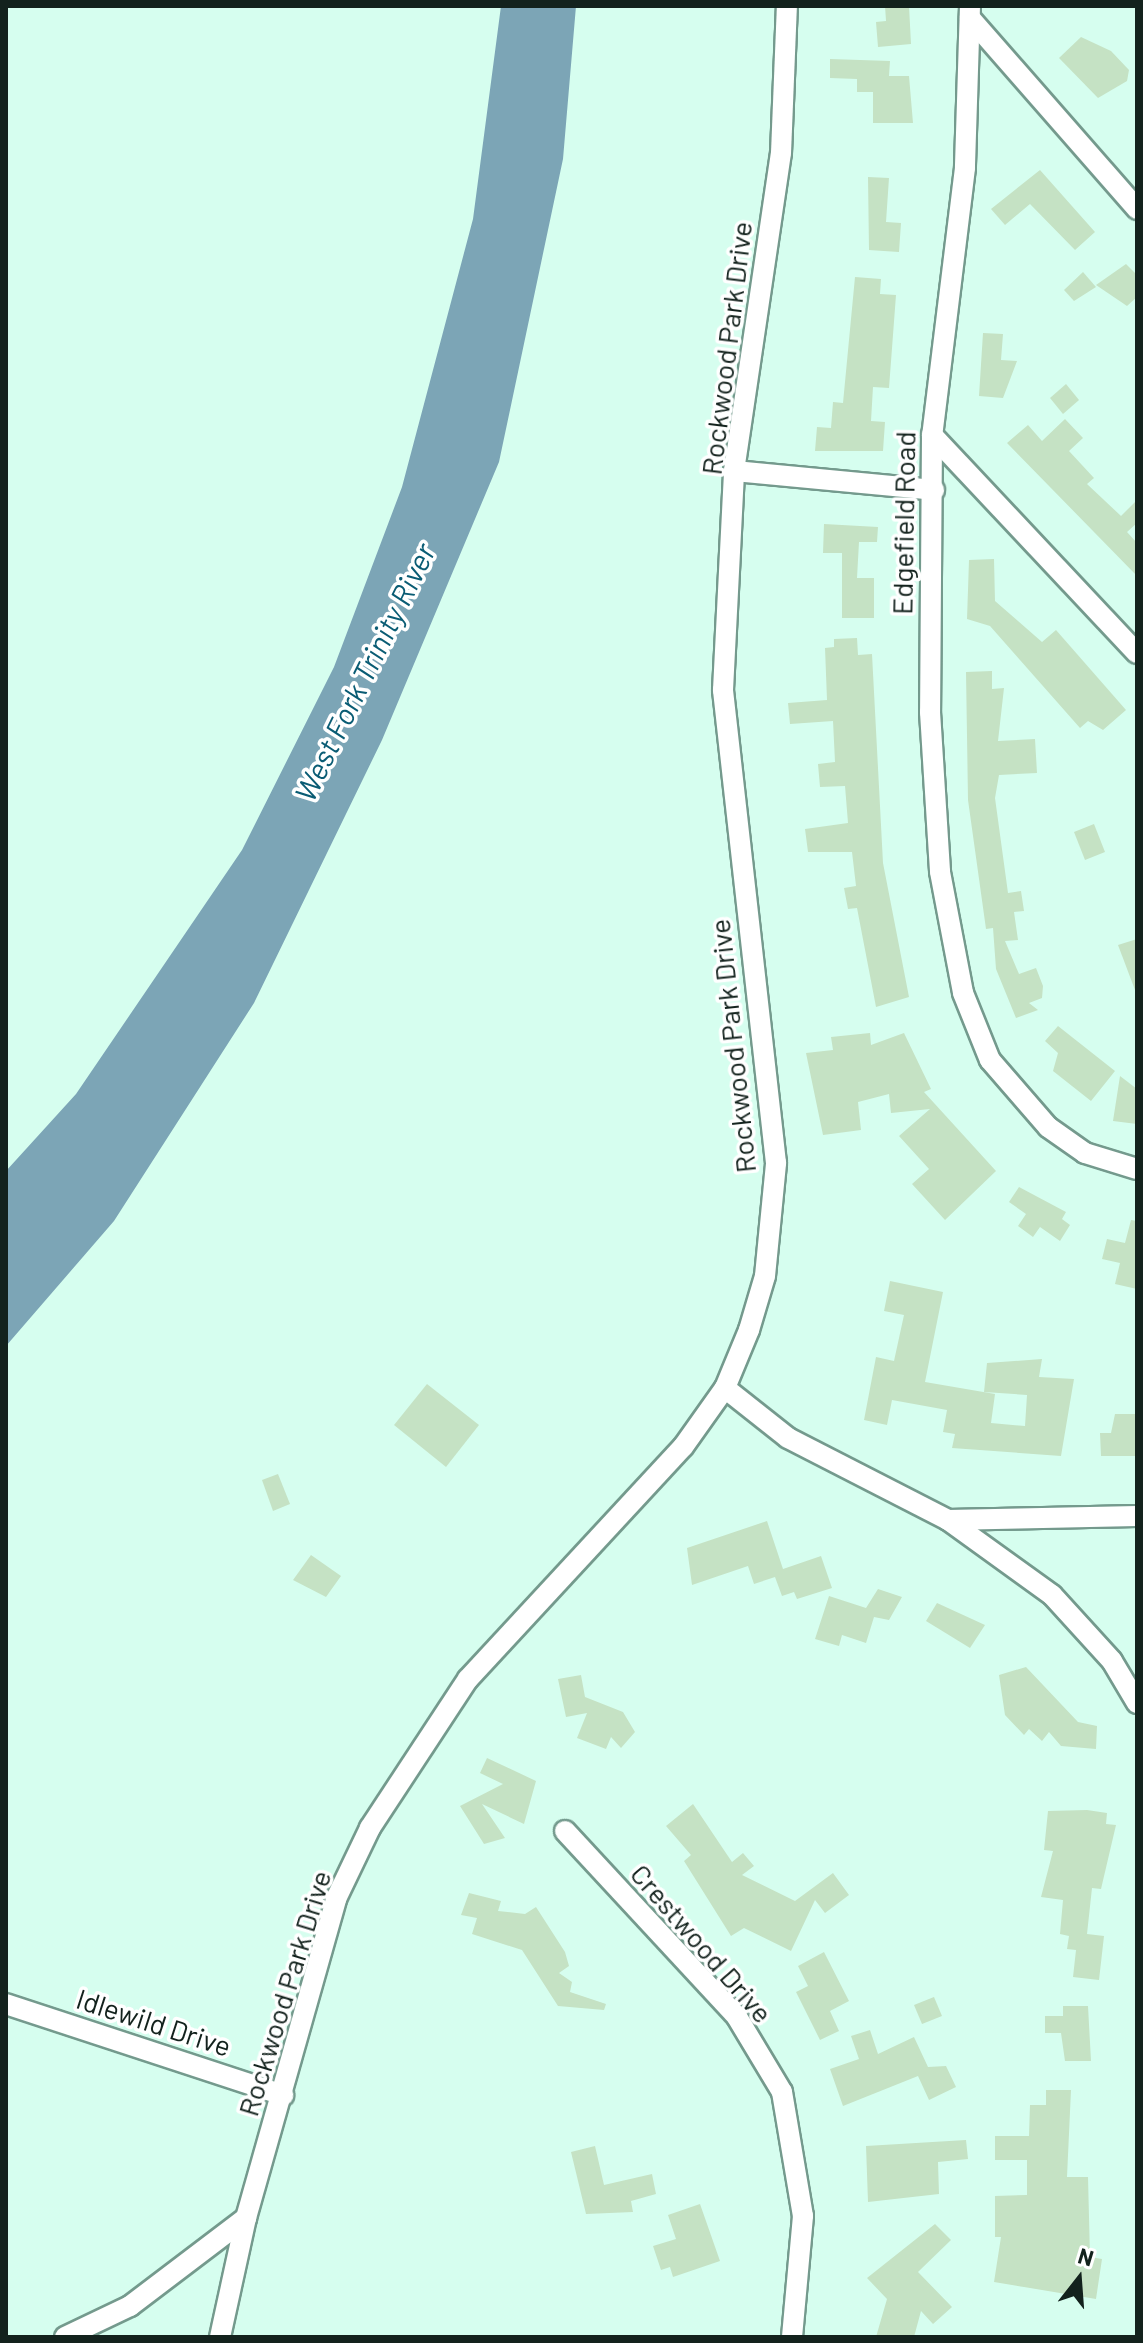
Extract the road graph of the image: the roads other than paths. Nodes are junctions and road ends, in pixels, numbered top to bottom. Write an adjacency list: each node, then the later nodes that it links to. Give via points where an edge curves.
1 (787, 6): 5 (street, Rockwood Park Drive, via 781,153)
2 (970, 12): 3 (street); 4 (street, Edgefield Road, via 965,168)
3 (1137, 209)
4 (932, 435): 6 (street, Edgefield Road); 7 (street)
5 (734, 471): 6 (street); 9 (street, Rockwood Park Drive, via 723,705 776,1163 765,1276)
6 (934, 490): 8 (street, Edgefield Road, via 930,712 940,872 979,1037 1011,1091 1048,1127 1085,1153)
7 (1137, 653)
8 (1137, 1169)
9 (725, 1388): 11 (street, via 788,1438); 15 (street, Rockwood Park Drive, via 683,1447 468,1679 409,1762 336,1899)
10 (1137, 1516): 11 (street)
11 (948, 1520): 12 (street, via 1052,1595 1112,1661)
12 (1137, 1703)
13 (565, 1831): 19 (street, Crestwood Drive, via 737,2017 782,2092 803,2216)
14 (6, 2004): 15 (street, Idlewild Drive)
15 (283, 2095): 16 (street, Rockwood Park Drive)
16 (246, 2218): 17 (street, via 130,2306); 18 (street, Rockwood Park Drive)
17 (65, 2337)
18 (220, 2337)
19 (792, 2337)

